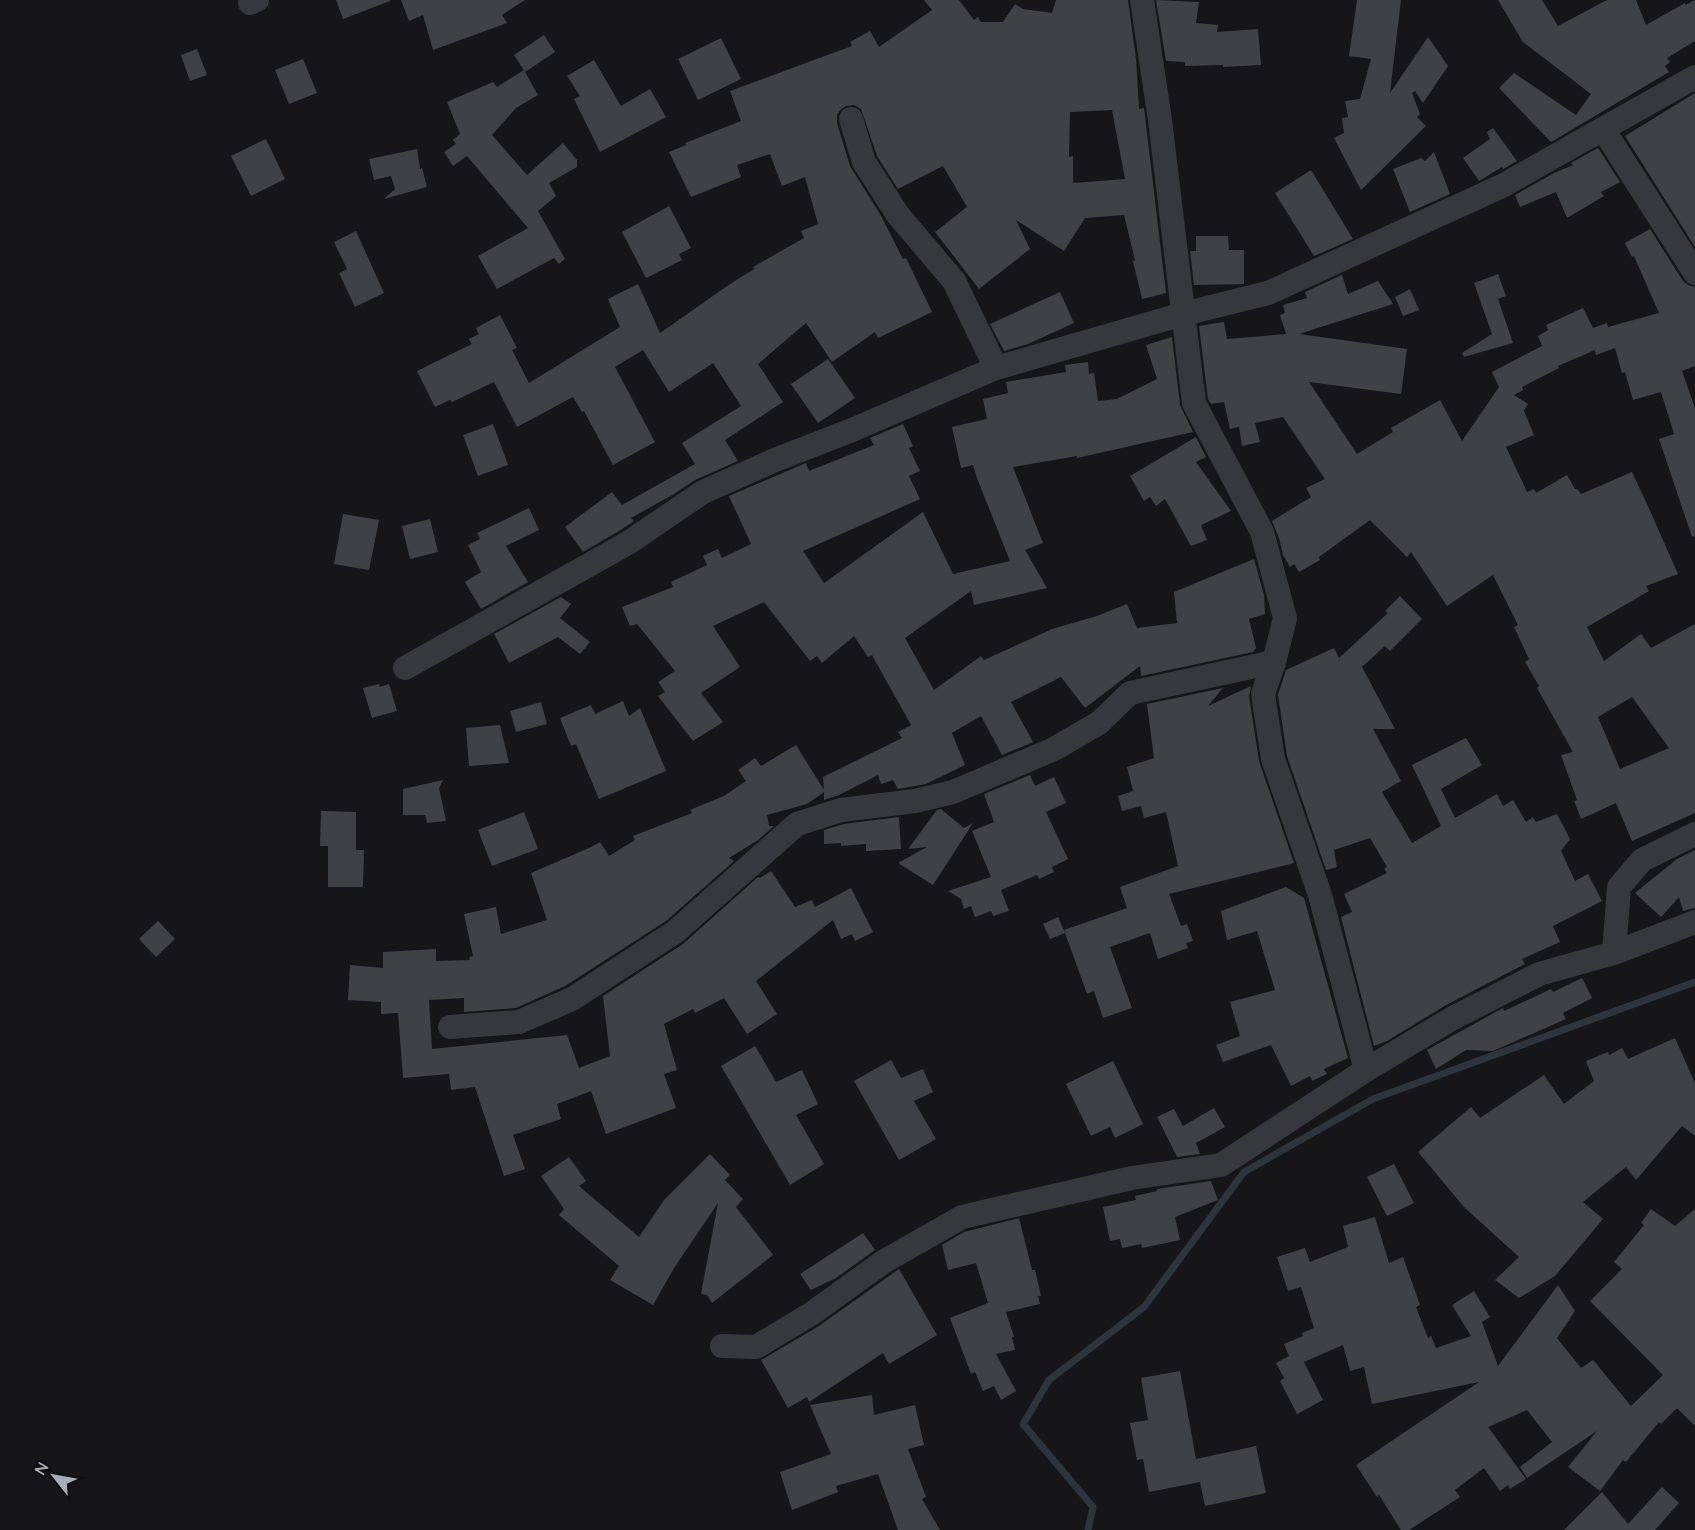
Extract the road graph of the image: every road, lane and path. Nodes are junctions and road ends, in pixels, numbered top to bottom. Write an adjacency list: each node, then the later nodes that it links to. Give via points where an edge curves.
1 (1142, 0): 6 (street)
2 (1695, 77): 4 (street)
3 (851, 119): 7 (street, via 864,162 898,215 954,281)
4 (1603, 129): 5 (street); 6 (street, via 1502,186 1268,293)
5 (1695, 273)
6 (1183, 314): 7 (street); 8 (street, via 1194,403 1262,532 1286,618)
7 (996, 368): 9 (street, via 703,492 628,543)
8 (1274, 662): 13 (street, via 1130,693 1099,723 1054,749 953,792 841,810 796,824 675,932 572,999 519,1022); 14 (street, via 1263,694 1273,759 1320,895)
9 (405, 668)
10 (1695, 834): 12 (street, via 1642,860 1619,887)
11 (1695, 922): 12 (street)
12 (1614, 953): 14 (street, via 1539,974)
13 (450, 1027)
14 (1366, 1070): 15 (street, via 1221,1165 1132,1178 962,1217 883,1262 812,1314 756,1347)
15 (722, 1346)

